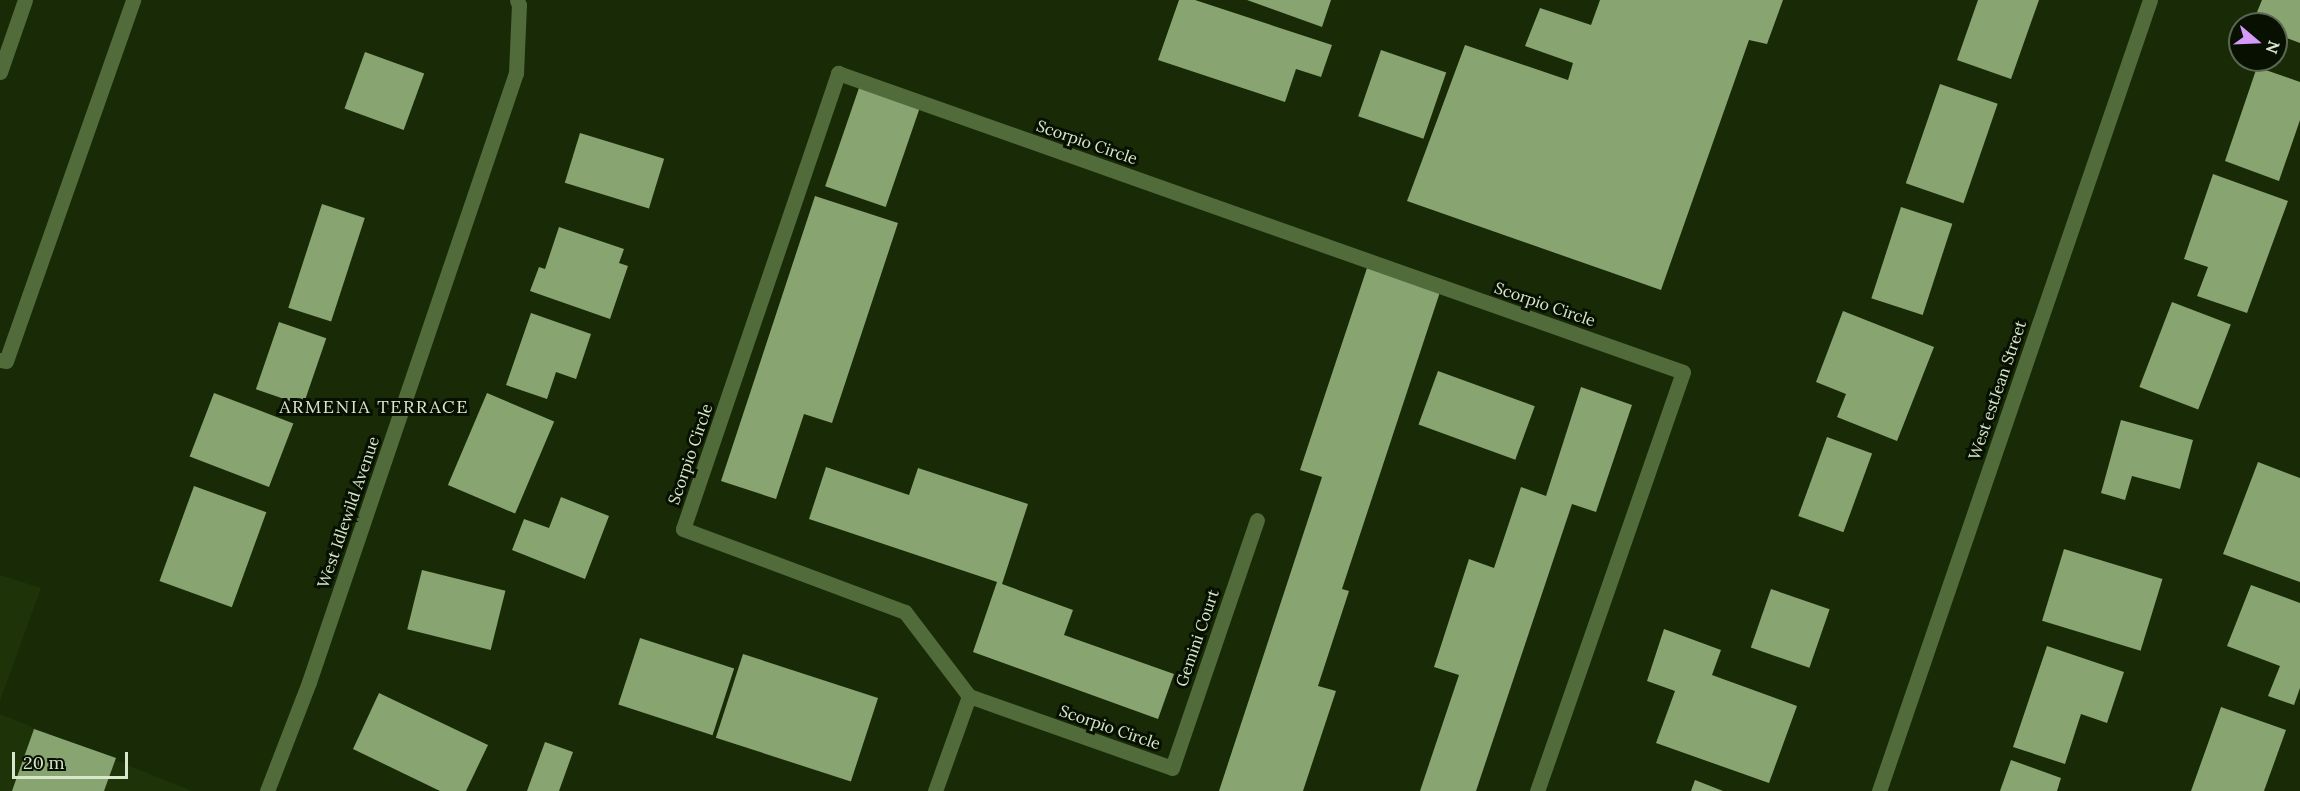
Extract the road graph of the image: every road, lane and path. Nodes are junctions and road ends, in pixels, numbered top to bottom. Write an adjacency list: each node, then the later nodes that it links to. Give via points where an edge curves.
1 (25, 0): 5 (street)
2 (133, 0): 6 (street, via 6,361)
3 (517, 0): 10 (street, West Idlewild Avenue, via 516,73 313,671)
4 (2150, 0): 13 (street, West estJean Street)
5 (0, 72)
6 (0, 360)
7 (1257, 520): 9 (street, Gemini Court)
8 (969, 696): 9 (street, Scorpio Circle); 11 (street); 12 (street, Scorpio Circle, via 905,612 683,529 838,74 1683,372)
9 (1172, 768)
10 (267, 791)
11 (935, 791)
12 (1537, 791)
13 (1879, 791)

